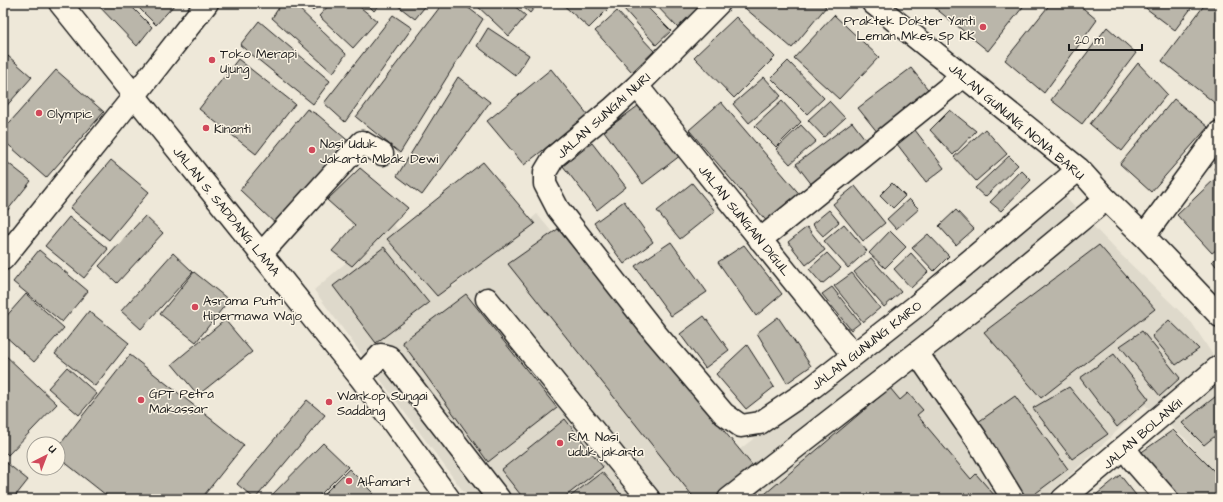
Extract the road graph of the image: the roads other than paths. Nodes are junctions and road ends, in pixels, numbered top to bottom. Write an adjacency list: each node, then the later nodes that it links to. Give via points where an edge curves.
1 (60, 3): 7 (street, JALAN S. SADDANG LAMA)
2 (207, 3): 7 (street)
3 (719, 3): 6 (street, JALAN SUNGAI NURI)
4 (888, 7): 5 (street, JALAN GUNUNG NONA BARU)
5 (963, 76): 10 (street, JALAN GUNUNG NONA BARU); 13 (street)
6 (637, 86): 13 (street, JALAN SUNGAIN DIGUL); 18 (street, JALAN SUNGAI NURI, via 554,157 545,172 544,184 558,209)
7 (135, 96): 14 (street, JALAN S. SADDANG LAMA); 15 (street)
8 (1220, 132): 12 (street)
9 (382, 154): 14 (street, via 362,142)
10 (1079, 169): 11 (street, JALAN GUNUNG NONA BARU); 20 (street, JALAN GUNUNG KAIRO, via 915,307)
11 (1106, 199): 12 (street, JALAN GUNUNG NONA BARU); 19 (street)
12 (1144, 236): 17 (street, JALAN GUNUNG NONA BARU)
13 (760, 240): 20 (street, JALAN SUNGAIN DIGUL)
14 (262, 253): 22 (street, JALAN S. SADDANG LAMA)
15 (3, 259)
16 (487, 299): 26 (street)
17 (1220, 316)
18 (656, 334): 20 (street, JALAN GUNUNG KAIRO, via 724,414 741,426 760,423 813,387)
19 (917, 353): 27 (street); 28 (street, via 976,438)
20 (853, 355)
21 (1220, 366): 23 (street, JALAN BOLANGI)
22 (360, 377): 24 (street, JALAN S. SADDANG LAMA); 25 (street, via 381,355 389,357)
23 (1124, 446): 29 (street, JALAN BOLANGI); 30 (street)
24 (449, 499)
25 (499, 499)
26 (649, 499)
27 (729, 499)
28 (1013, 499)
29 (1063, 499)
30 (1167, 499)

